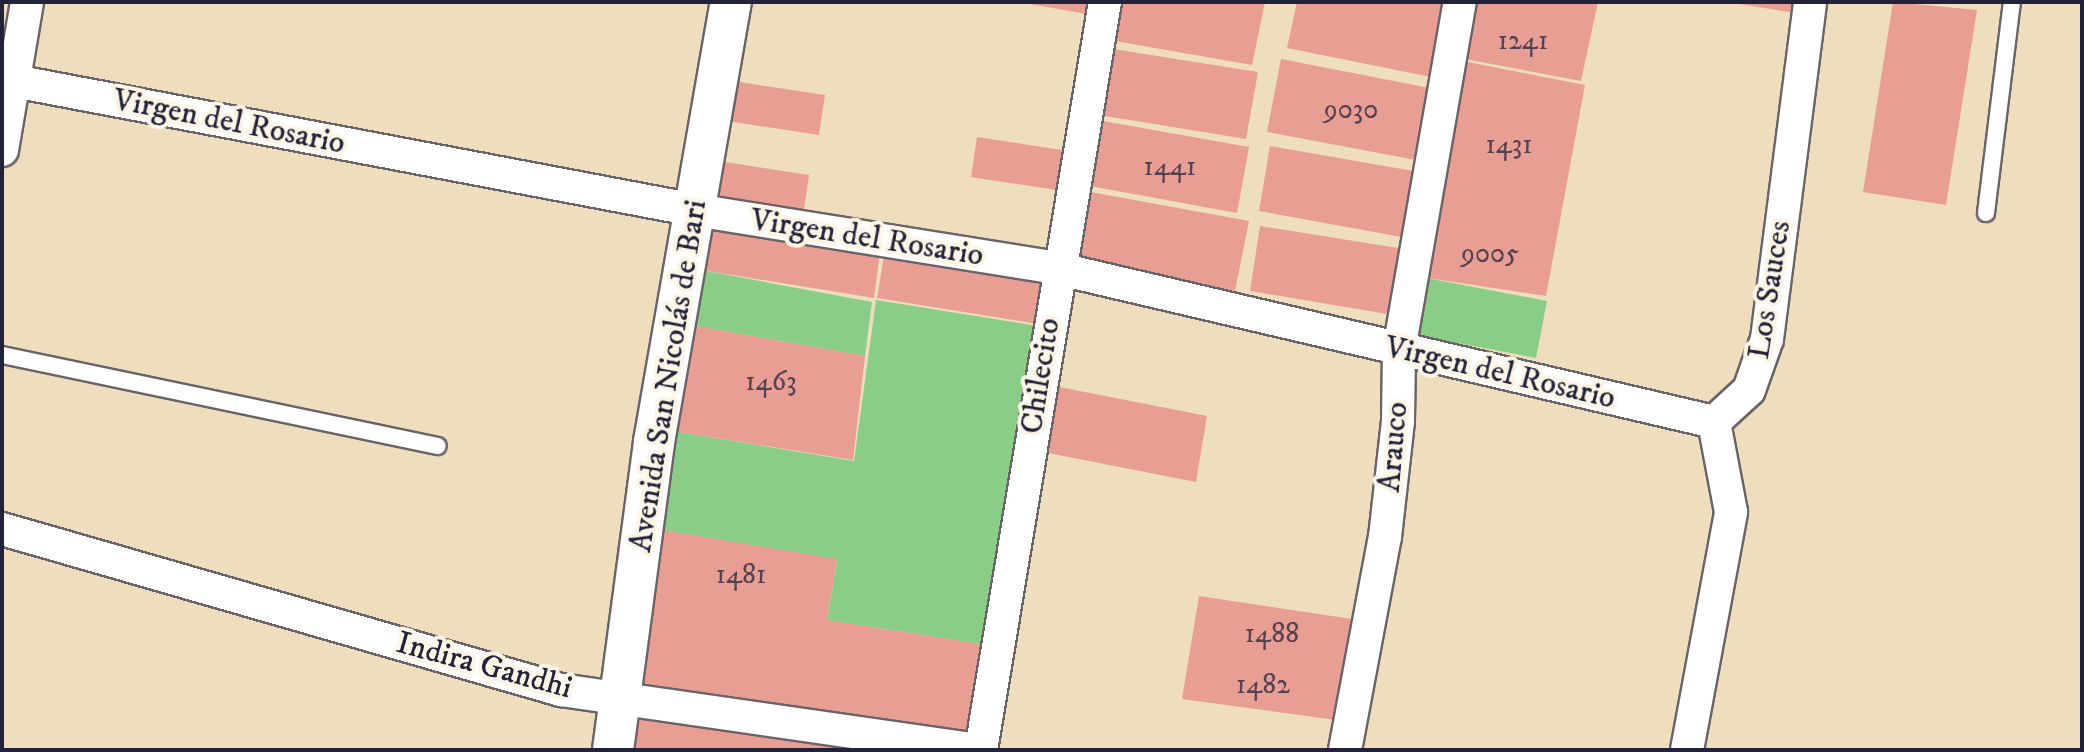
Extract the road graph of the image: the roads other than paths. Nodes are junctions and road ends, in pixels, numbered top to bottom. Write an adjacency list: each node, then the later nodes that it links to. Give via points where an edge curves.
1 (27, 2): 7 (street)
2 (731, 2): 9 (street, Avenida San Nicolás de Bari)
3 (1105, 2): 11 (street, Chilecito)
4 (1460, 2): 12 (street, Arauco)
5 (1810, 2): 14 (street, Los Sauces, via 1767,339 1749,390)
6 (2012, 2): 10 (lane)
7 (14, 81): 8 (street); 9 (street, Virgen del Rosario)
8 (2, 150)
9 (695, 210): 11 (street, Virgen del Rosario); 17 (street, Avenida San Nicolás de Bari, via 654,442)
10 (1986, 213)
11 (1059, 270): 12 (street, Virgen del Rosario); 19 (street, Chilecito)
12 (1399, 350): 14 (street, Virgen del Rosario); 20 (street, Arauco, via 1398,421 1385,537)
13 (2, 355): 15 (lane)
14 (1714, 422): 21 (street, via 1731,512)
15 (438, 446)
16 (2, 529): 17 (street, Indira Gandhi, via 561,690)
17 (620, 700): 18 (street, Avenida San Nicolás de Bari); 19 (street, Indira Gandhi)
18 (613, 750)
19 (979, 750)
20 (1345, 750)
21 (1687, 750)

